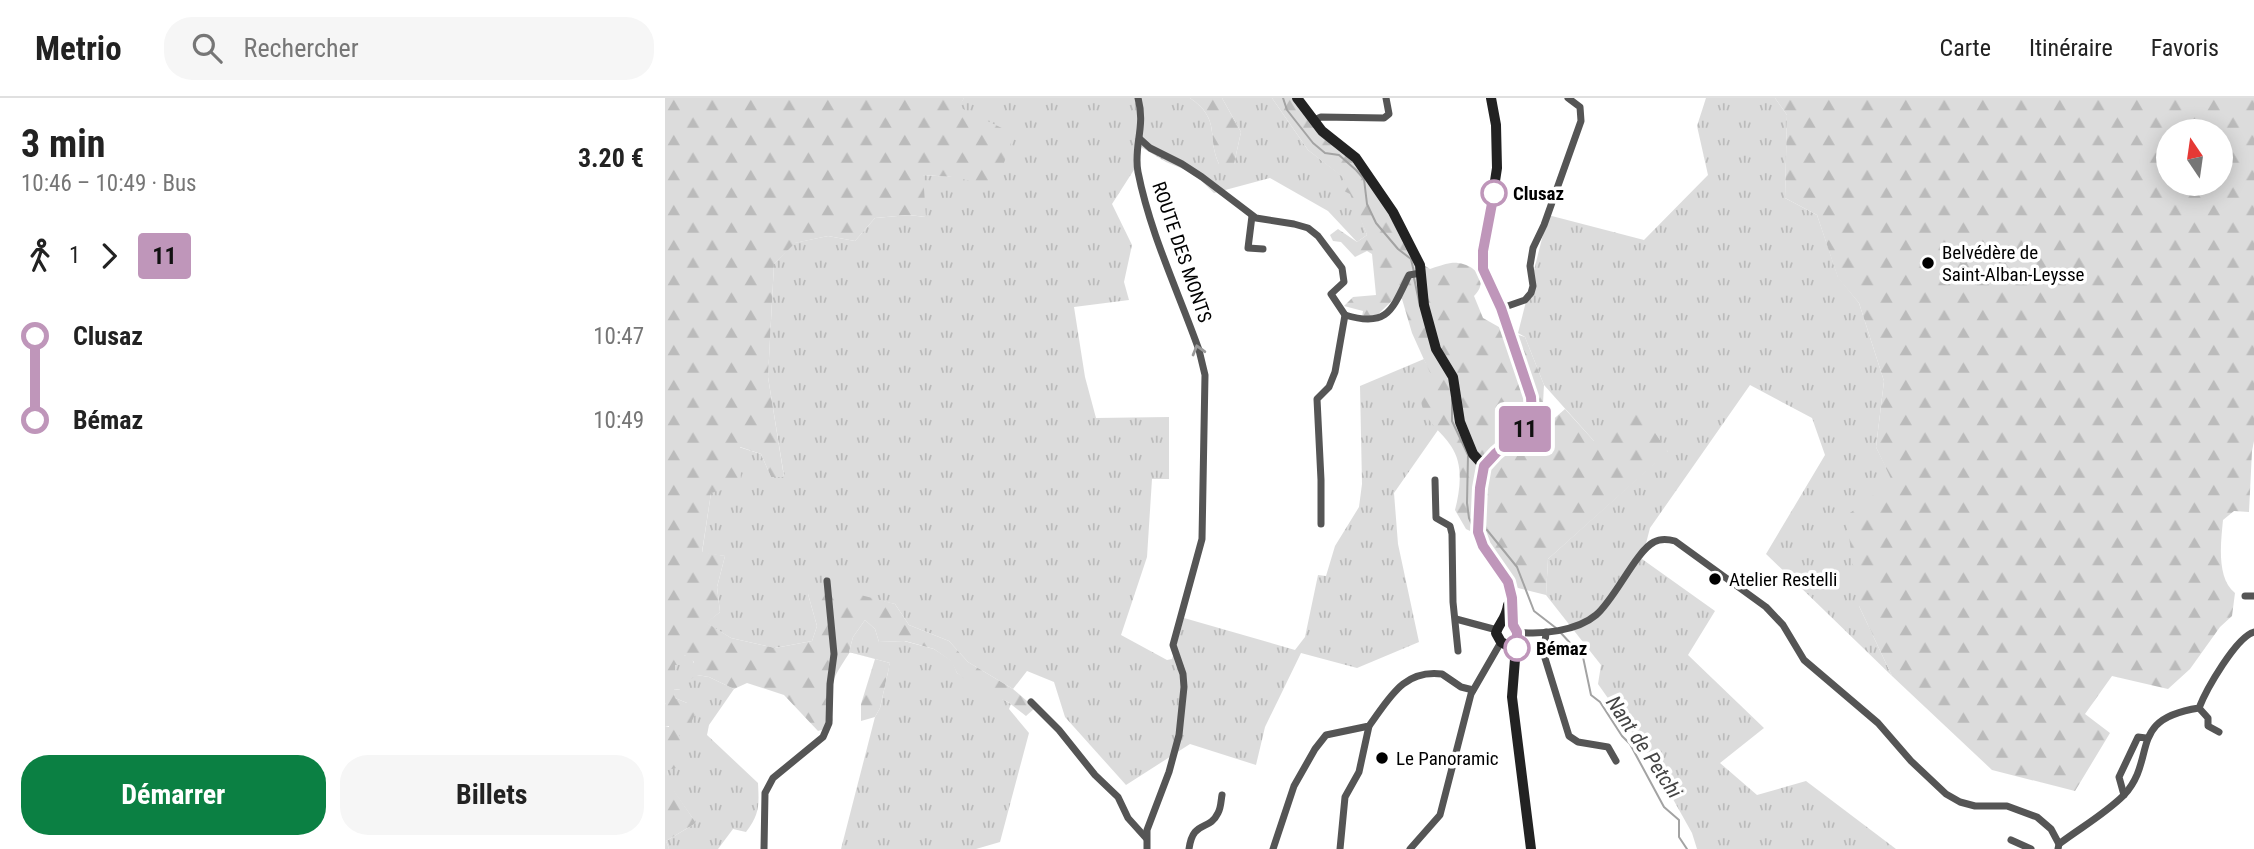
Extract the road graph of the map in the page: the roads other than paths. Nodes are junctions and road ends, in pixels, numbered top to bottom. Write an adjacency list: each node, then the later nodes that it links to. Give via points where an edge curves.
1 (1138, 98): 7 (street, ROUTE DES MONTS)
2 (1297, 98): 6 (street)
3 (1386, 98): 6 (street, via 1389,114 1384,118)
4 (1491, 98): 11 (street, via 1497,168 1482,266)
5 (1568, 98): 11 (street, via 1580,107 1581,121 1533,248 1533,286 1525,300)
6 (1314, 120): 10 (street, via 1366,170 1420,265)
7 (1140, 139): 8 (street, via 1202,177); 33 (street, ROUTE DES MONTS, one-way to 7, via 1179,735 1184,687 1173,645 1202,539 1205,375 1145,202 1136,158)
8 (1252, 216): 9 (street, via 1248,248); 12 (street, via 1308,228 1318,236 1342,268 1344,282 1332,294)
9 (1263, 249)
10 (1415, 274): 12 (street, via 1376,321); 13 (street, via 1432,336 1453,377 1458,414 1471,447)
11 (1501, 308): 13 (street, via 1528,387 1532,414 1526,428)
12 (1345, 315): 15 (street, via 1335,372 1329,387 1317,398)
13 (1486, 463): 22 (street, via 1481,475 1479,539 1510,591)
14 (1435, 480): 19 (street, via 1436,517 1450,526 1452,534)
15 (1321, 524)
16 (827, 581): 36 (street, via 834,654 829,723 823,737 773,778 765,793)
17 (2245, 596): 18 (street)
18 (2254, 596)
19 (1456, 619): 22 (street); 23 (street)
20 (1550, 631): 22 (street); 30 (street, via 1544,655 1569,736 1608,747); 35 (street, via 1596,615 1652,542 1675,541 1766,607 1804,660 1878,723 1939,788 1960,802 2007,806 2037,817 2051,829)
21 (2254, 632): 26 (street, via 2242,638 2206,689)
22 (1508, 633): 24 (street); 42 (street, via 1515,657 1512,696)
23 (1458, 650)
24 (1473, 690): 27 (street, via 1442,674 1408,680 1400,684); 41 (street, via 1440,815)
25 (1031, 702): 33 (street, via 1118,796 1128,818)
26 (2199, 708): 28 (street, via 2208,718 2208,726); 29 (street, via 2178,711)
27 (1369, 726): 39 (street, via 1331,732 1322,738 1294,786); 40 (street, via 1359,772 1345,797)
28 (2219, 732)
29 (2146, 738): 31 (street, via 2141,765); 31 (street, via 2138,737 2124,763 2119,777)
30 (1616, 761)
31 (2124, 794): 35 (street)
32 (1223, 795): 38 (street, via 1218,813 1191,836)
33 (1146, 838): 37 (street)
34 (2011, 840): 43 (street)
35 (2058, 847)
36 (764, 849)
37 (1147, 849)
38 (1189, 849)
39 (1273, 849)
40 (1340, 849)
41 (1410, 849)
42 (1531, 849)
43 (2031, 849)

